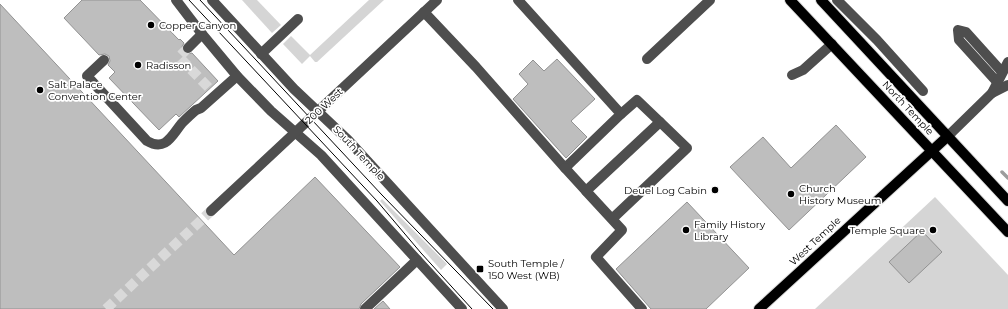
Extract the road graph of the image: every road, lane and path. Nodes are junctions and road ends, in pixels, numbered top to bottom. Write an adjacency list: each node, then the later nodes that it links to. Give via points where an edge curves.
1 (176, 0): 11 (street)
2 (212, 0): 13 (street, South Temple)
3 (436, 0): 9 (street, 200 West)
4 (518, 0): 24 (street)
5 (710, 0): 14 (street)
6 (790, 0): 28 (main road, North Temple)
7 (821, 0): 27 (main road, North Temple)
8 (837, 0): 21 (street)
9 (424, 12): 23 (street, 200 West); 29 (street)
10 (298, 19): 13 (street)
11 (202, 34): 12 (street); 18 (street)
12 (188, 48)
13 (261, 54): 23 (street, South Temple)
14 (647, 59)
15 (104, 60): 18 (street, via 87,76 147,141 154,145 161,145 179,130 184,129 199,114 212,92)
16 (1008, 62): 17 (street, West Temple)
17 (1005, 75): 19 (street, West Temple); 19 (street, via 966,32 958,30 958,40); 22 (street)
18 (238, 76): 26 (street, via 271,111)
19 (998, 83): 22 (street, West Temple)
20 (1008, 85): 22 (street, West Temple)
21 (923, 91)
22 (992, 93): 27 (street, West Temple)
23 (319, 111): 26 (street, 200 West); 38 (street, South Temple)
24 (621, 114): 25 (street, via 637,100); 29 (street)
25 (660, 122): 30 (street); 33 (street, via 687,148)
26 (296, 132): 32 (street, 200 West); 35 (street, via 321,154)
27 (947, 137): 28 (main road, West Temple); 31 (main road, North Temple)
28 (932, 151): 34 (main road, North Temple); 40 (main road, West Temple)
29 (565, 168): 30 (street)
30 (586, 191): 33 (street)
31 (1008, 201)
32 (211, 211)
33 (612, 219): 39 (street, via 622,230 596,257)
34 (1008, 232)
35 (417, 260): 36 (street); 37 (street)
36 (365, 309)
37 (462, 309)
38 (503, 309)
39 (642, 309)
40 (759, 309)

